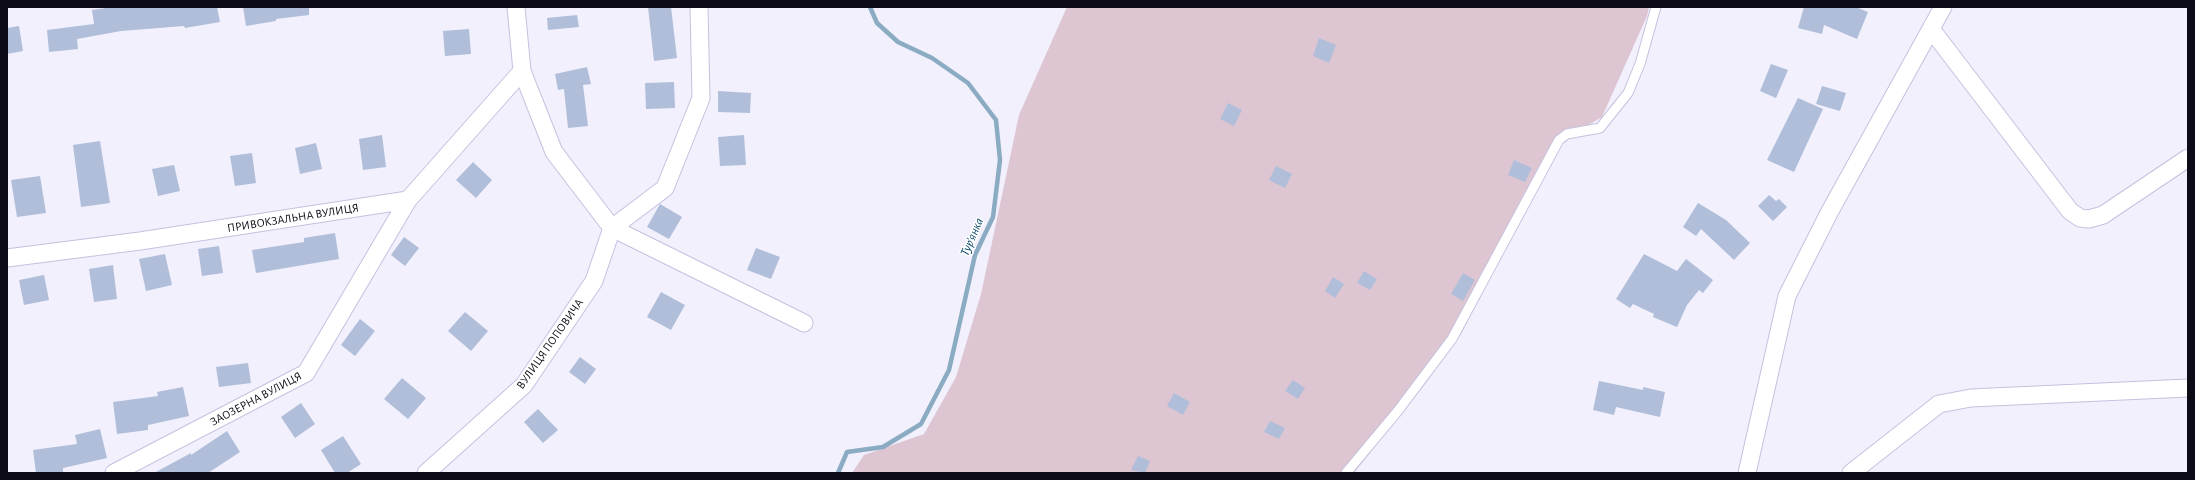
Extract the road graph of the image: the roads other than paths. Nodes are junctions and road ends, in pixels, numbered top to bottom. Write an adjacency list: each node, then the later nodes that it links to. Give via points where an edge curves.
1 (516, 7): 6 (street)
2 (699, 7): 9 (street, via 701,98 665,188)
3 (1656, 7): 15 (lane, via 1640,64 1628,93 1600,128 1567,134 1559,140 1452,339 1397,412)
4 (1943, 7): 5 (street)
5 (1931, 29): 7 (street, via 2070,211 2080,218 2089,219 2102,215); 16 (street, via 1830,211 1787,296)
6 (522, 71): 8 (street); 9 (street, via 554,152)
7 (2188, 158)
8 (408, 200): 10 (street, ПРИВОКЗАЛЬНА ВУЛИЦЯ, via 140,241); 13 (street, ЗАОЗЕРНА ВУЛИЦЯ, via 306,373)
9 (612, 228): 11 (street); 14 (street, ВУЛИЦЯ ПОПОВИЧА, via 594,281 524,385)
10 (7, 258)
11 (804, 323)
12 (2188, 388): 17 (street, via 1971,398 1939,404)
13 (114, 473)
14 (426, 473)
15 (1346, 473)
16 (1747, 473)
17 (1851, 473)

